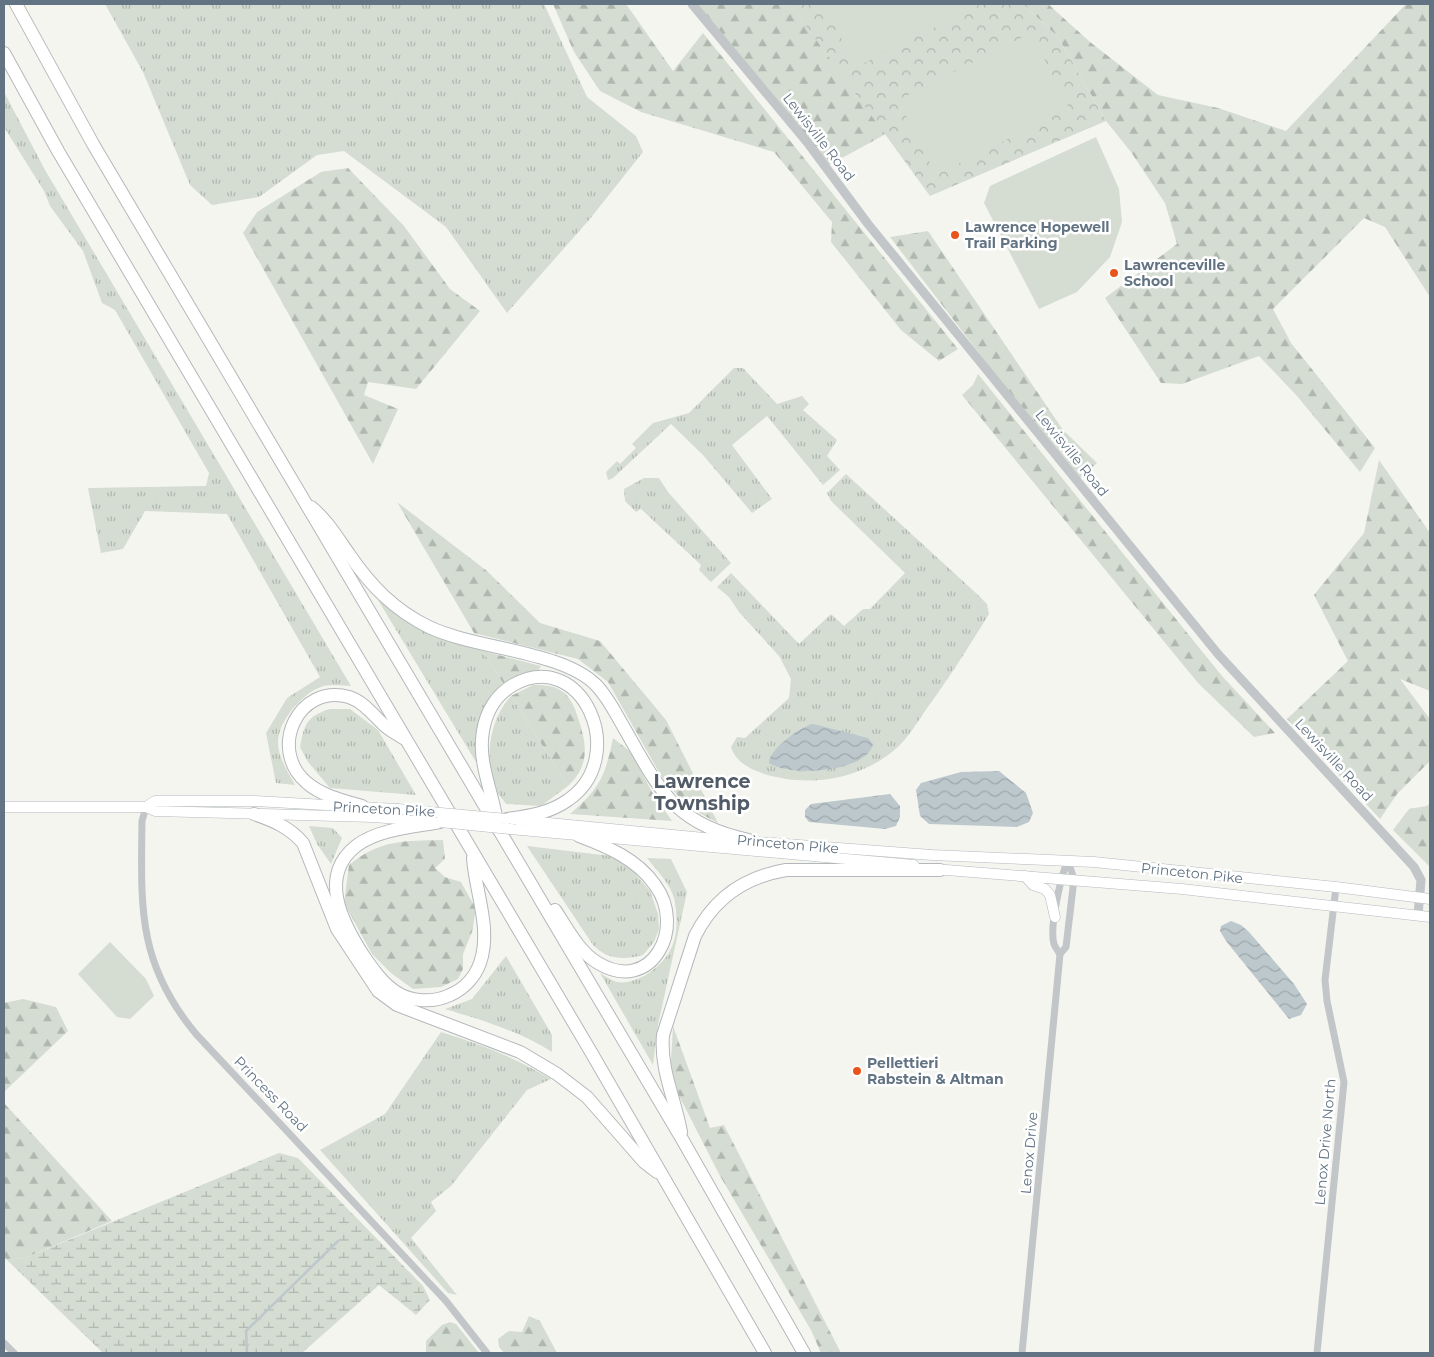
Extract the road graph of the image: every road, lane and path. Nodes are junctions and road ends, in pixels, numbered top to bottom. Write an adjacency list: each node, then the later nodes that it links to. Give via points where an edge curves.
1 (16, 4): 4 (highway, via 93,144)
2 (692, 4): 24 (street, Lewisville Road, via 807,142 868,224 1218,654 1414,867)
3 (4, 53): 5 (highway, via 58,151)
4 (304, 502): 14 (highway); 16 (highway, via 322,516 372,585 411,617 447,635 564,664 587,677 604,695 658,786 676,807 712,830)
5 (405, 739): 6 (highway, via 349,697 321,698 297,715 287,741 290,758 299,776 315,789); 17 (highway)
6 (362, 806): 8 (main road, Princeton Pike, via 155,801); 10 (main road, Princeton Pike)
7 (4, 807): 8 (main road, Princeton Pike)
8 (146, 807): 9 (main road, Princeton Pike, via 155,811); 35 (street, Princess Road, via 142,821 143,920 151,956 174,1005 196,1034 446,1300)
9 (254, 814): 10 (main road, Princeton Pike); 32 (highway, via 279,823 303,843 337,929 383,995 409,1010 520,1052 557,1074 587,1098 644,1162)
10 (397, 819): 11 (main road, Princeton Pike, bridge); 12 (highway); 17 (highway, via 347,855 338,873 335,894 346,924 371,966 392,989 406,997 427,1001 446,997 464,987 476,971 483,941 481,902)
11 (507, 819): 13 (highway)
12 (440, 822): 13 (main road, Princeton Pike, bridge)
13 (548, 823): 14 (highway, via 586,783 594,765 597,740 594,717 577,692 560,682 538,678 508,689 494,703 485,722 483,759 497,810); 15 (main road, Princeton Pike); 16 (main road, Princeton Pike)
14 (498, 832): 25 (highway)
15 (579, 836): 19 (main road, Princeton Pike); 25 (highway, via 624,856 655,885 668,916 667,936 660,952 654,960 638,969 607,968 588,955 554,908)
16 (749, 840): 18 (main road, Princeton Pike, via 932,855)
17 (472, 854): 32 (highway)
18 (1068, 860): 21 (street, Lenox Drive); 22 (street, Lenox Drive); 23 (main road, Princeton Pike)
19 (940, 870): 20 (main road, Princeton Pike); 31 (highway, via 770,872 743,883 719,901 695,936 663,1034 666,1082 678,1115)
20 (1025, 876): 21 (main road, Princeton Pike); 29 (main road, via 1050,895)
21 (1061, 878): 22 (main road, Princeton Pike); 29 (street, Lenox Drive)
22 (1074, 879): 26 (main road, Princeton Pike); 30 (street, Lenox Drive, via 1066,947)
23 (1336, 887): 24 (main road, Princeton Pike); 26 (street, Lenox Drive North)
24 (1426, 898): 27 (street, Lewisville Road)
25 (540, 900): 31 (highway)
26 (1333, 905): 27 (main road, Princeton Pike); 39 (street, Lenox Drive North, via 1325,980 1344,1082)
27 (1418, 915): 28 (main road, Princeton Pike)
28 (1430, 916)
29 (1055, 917): 30 (street, Lenox Drive, via 1054,943)
30 (1060, 954): 38 (street, Lenox Drive)
31 (682, 1139): 37 (highway)
32 (663, 1177): 36 (highway)
33 (4, 1343): 34 (street)
34 (14, 1353)
35 (487, 1353)
36 (765, 1353)
37 (804, 1353)
38 (1022, 1353)
39 (1317, 1353)

